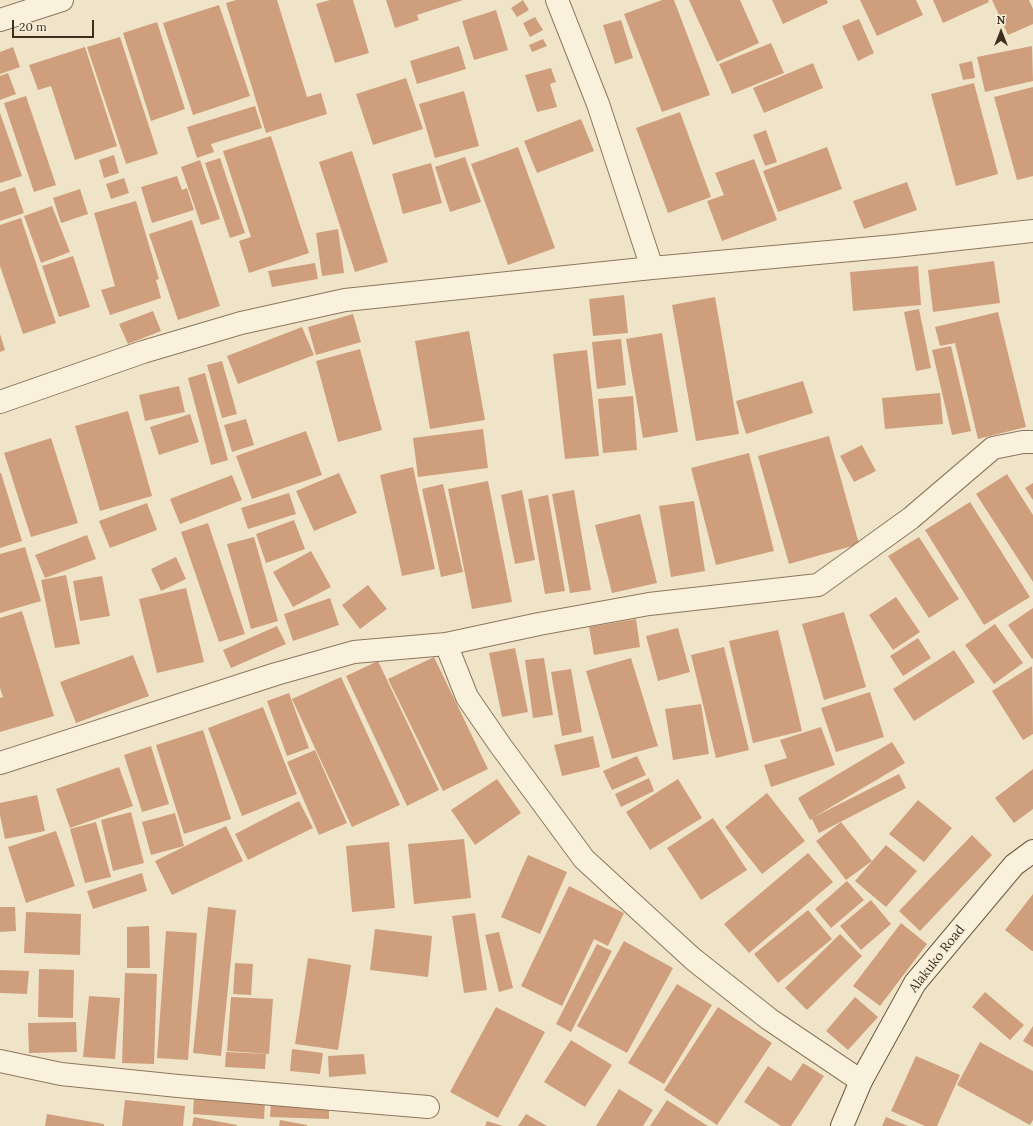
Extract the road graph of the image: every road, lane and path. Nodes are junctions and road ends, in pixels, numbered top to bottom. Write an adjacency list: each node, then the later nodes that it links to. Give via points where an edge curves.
1 (62, 0): 3 (street)
2 (557, 0): 5 (street, via 598,104)
3 (0, 20)
4 (1033, 231): 5 (street)
5 (652, 268): 6 (street, via 345,300 233,325 143,352)
6 (0, 402)
7 (1033, 442): 8 (street, via 993,448 911,518 818,585 649,604)
8 (446, 644): 9 (street, via 354,652 276,674); 12 (street, via 467,697 584,859 693,959 769,1019)
9 (0, 764)
10 (1033, 851): 12 (street, Alakuko Road, via 1014,865 915,983)
11 (0, 1061): 13 (street, via 61,1074)
12 (861, 1081): 14 (street, Alakuko Road)
13 (428, 1107)
14 (842, 1126)

